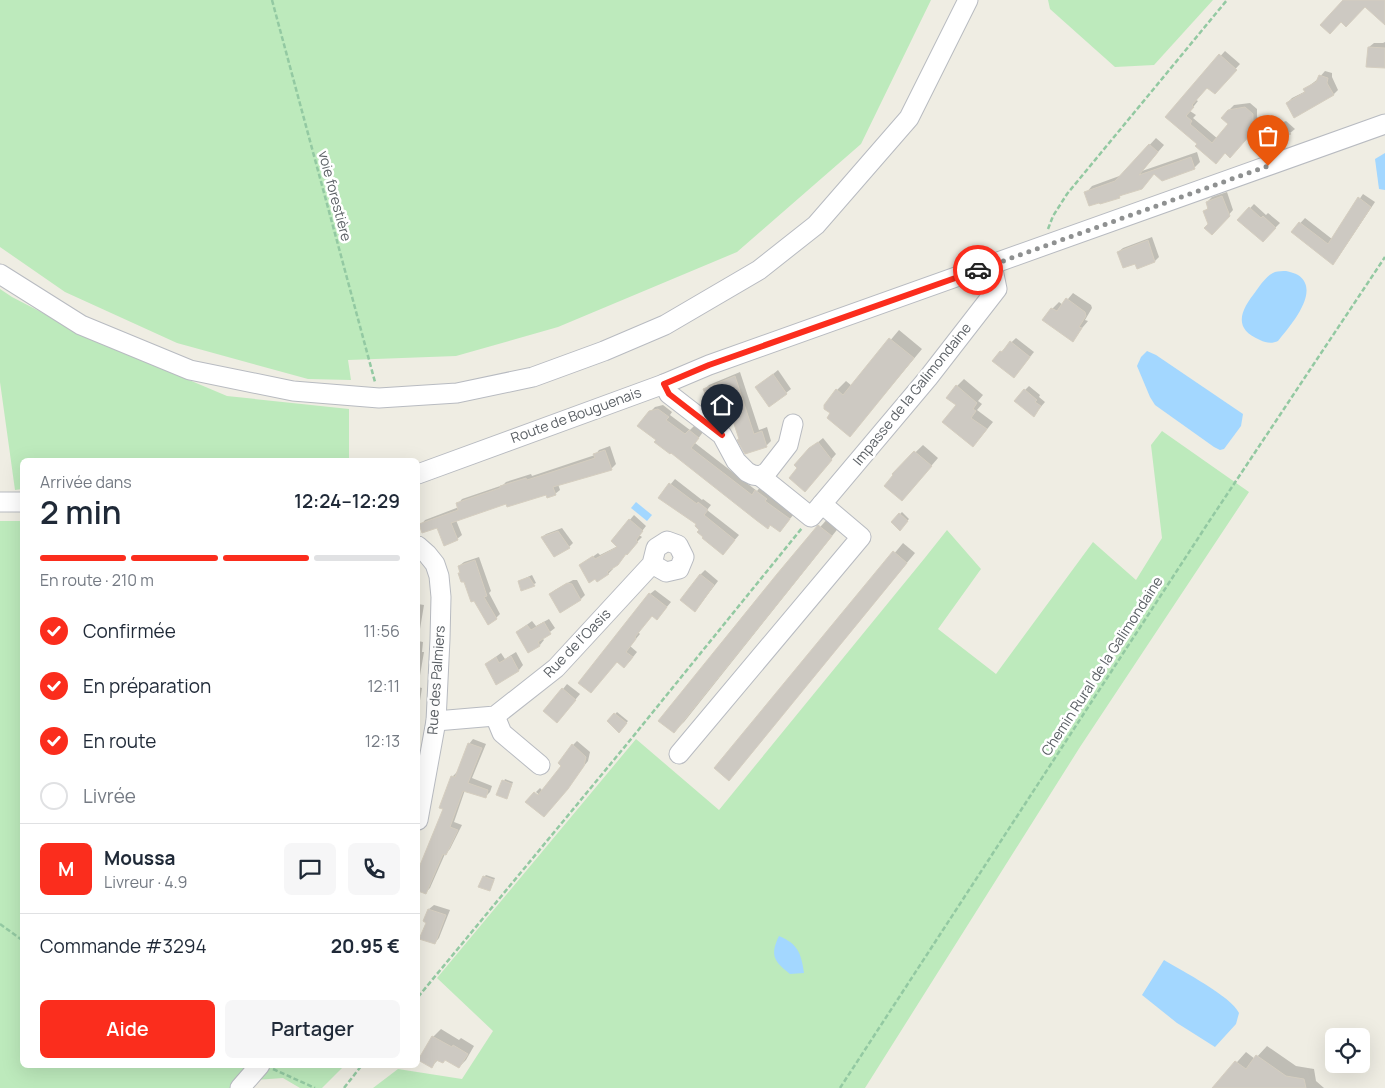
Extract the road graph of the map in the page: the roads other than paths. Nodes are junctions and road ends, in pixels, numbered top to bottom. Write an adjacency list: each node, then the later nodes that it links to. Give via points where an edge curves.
1 (968, 0): 4 (street, via 909,118 816,225 759,270 665,325 533,377 458,393 379,398 293,391 190,370 80,325)
2 (1385, 124): 3 (street, Route de Bouguenais)
3 (992, 265): 5 (street, Route de Bouguenais, via 709,365); 11 (street, Impasse de la Galimondaine, via 997,289 928,378)
4 (0, 274)
5 (664, 384): 7 (street, Route de Bouguenais); 8 (street, via 669,394 722,435 736,461 747,472)
6 (793, 424): 8 (street, via 788,445 767,472)
7 (420, 473)
8 (760, 476): 11 (street)
9 (0, 502): 10 (street)
10 (20, 502)
11 (816, 511): 16 (street, via 861,537)
12 (420, 548): 15 (street, Rue des Palmiers, via 435,564 439,576)
13 (652, 564): 14 (street, Rue de l'Oasis, via 556,668)
14 (495, 716): 15 (street); 17 (street, via 502,733)
15 (436, 722): 18 (street, Rue des Palmiers)
16 (679, 754)
17 (540, 765)
18 (420, 809)
19 (264, 1068): 20 (street)
20 (240, 1088)

